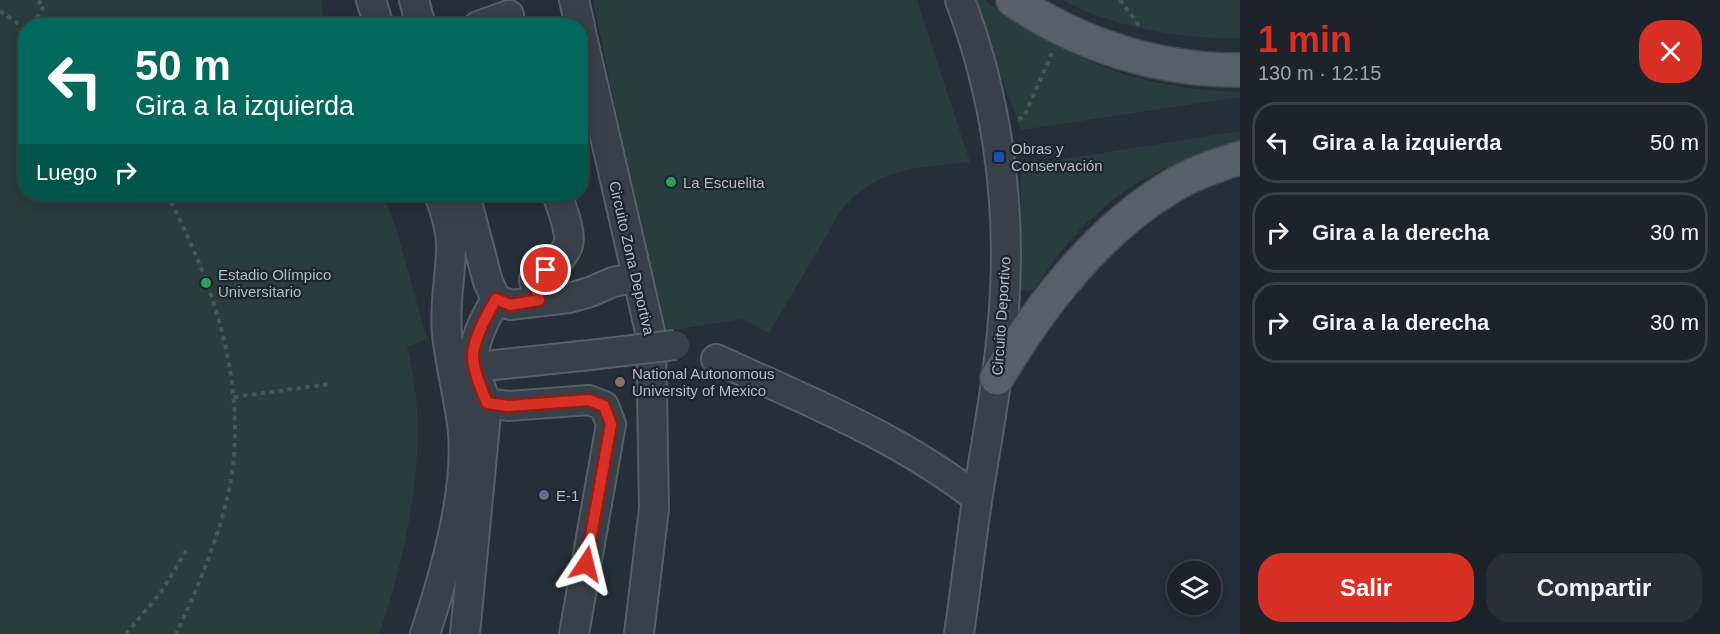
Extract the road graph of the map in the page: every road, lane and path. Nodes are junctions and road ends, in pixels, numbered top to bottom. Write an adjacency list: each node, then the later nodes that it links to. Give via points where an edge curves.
1 (37, 0): 8 (path, via 44,6)
2 (371, 0): 9 (street)
3 (414, 0): 10 (street)
4 (574, 0): 11 (street, Circuito Zona Deportiva)
5 (960, 0): 16 (street, Circuito Deportivo)
6 (1013, 0): 13 (main road)
7 (0, 11): 12 (path)
8 (37, 18)
9 (377, 18)
10 (419, 18)
11 (578, 18)
12 (18, 23)
13 (1062, 29): 15 (main road, via 1156,62); 16 (path, via 1024,117)
14 (588, 62): 22 (street, Circuito Zona Deportiva)
15 (1240, 70)
16 (994, 126): 28 (street, Circuito Deportivo, via 1006,246)
17 (1240, 158): 28 (main road, via 1171,186 1119,226 1039,312)
18 (170, 201): 30 (path, via 208,285 225,339)
19 (441, 201): 36 (street, via 450,230 447,333 463,435 462,477 439,592)
20 (467, 201): 23 (street)
21 (559, 201): 24 (street, via 568,245 558,260 534,280)
22 (637, 277): 24 (street, via 569,298); 40 (street, Circuito Zona Deportiva, via 651,336 654,508)
23 (496, 299): 24 (street, via 510,305); 27 (street, via 472,355)
24 (539, 300)
25 (675, 345): 27 (street, bridge)
26 (717, 359): 32 (street, via 886,439 946,474)
27 (475, 367): 31 (street)
28 (997, 378): 32 (street, Circuito Deportivo)
29 (330, 384): 30 (path)
30 (234, 397): 35 (path, via 234,457 223,512)
31 (487, 403): 37 (street); 39 (street, via 508,406 589,400 604,406 611,424)
32 (977, 498): 41 (street, Circuito Deportivo)
33 (186, 551): 34 (path, via 161,592)
34 (126, 634)
35 (176, 634)
36 (425, 634)
37 (465, 634): 38 (street)
38 (472, 634)
39 (574, 634)
40 (639, 634)
41 (959, 634)

